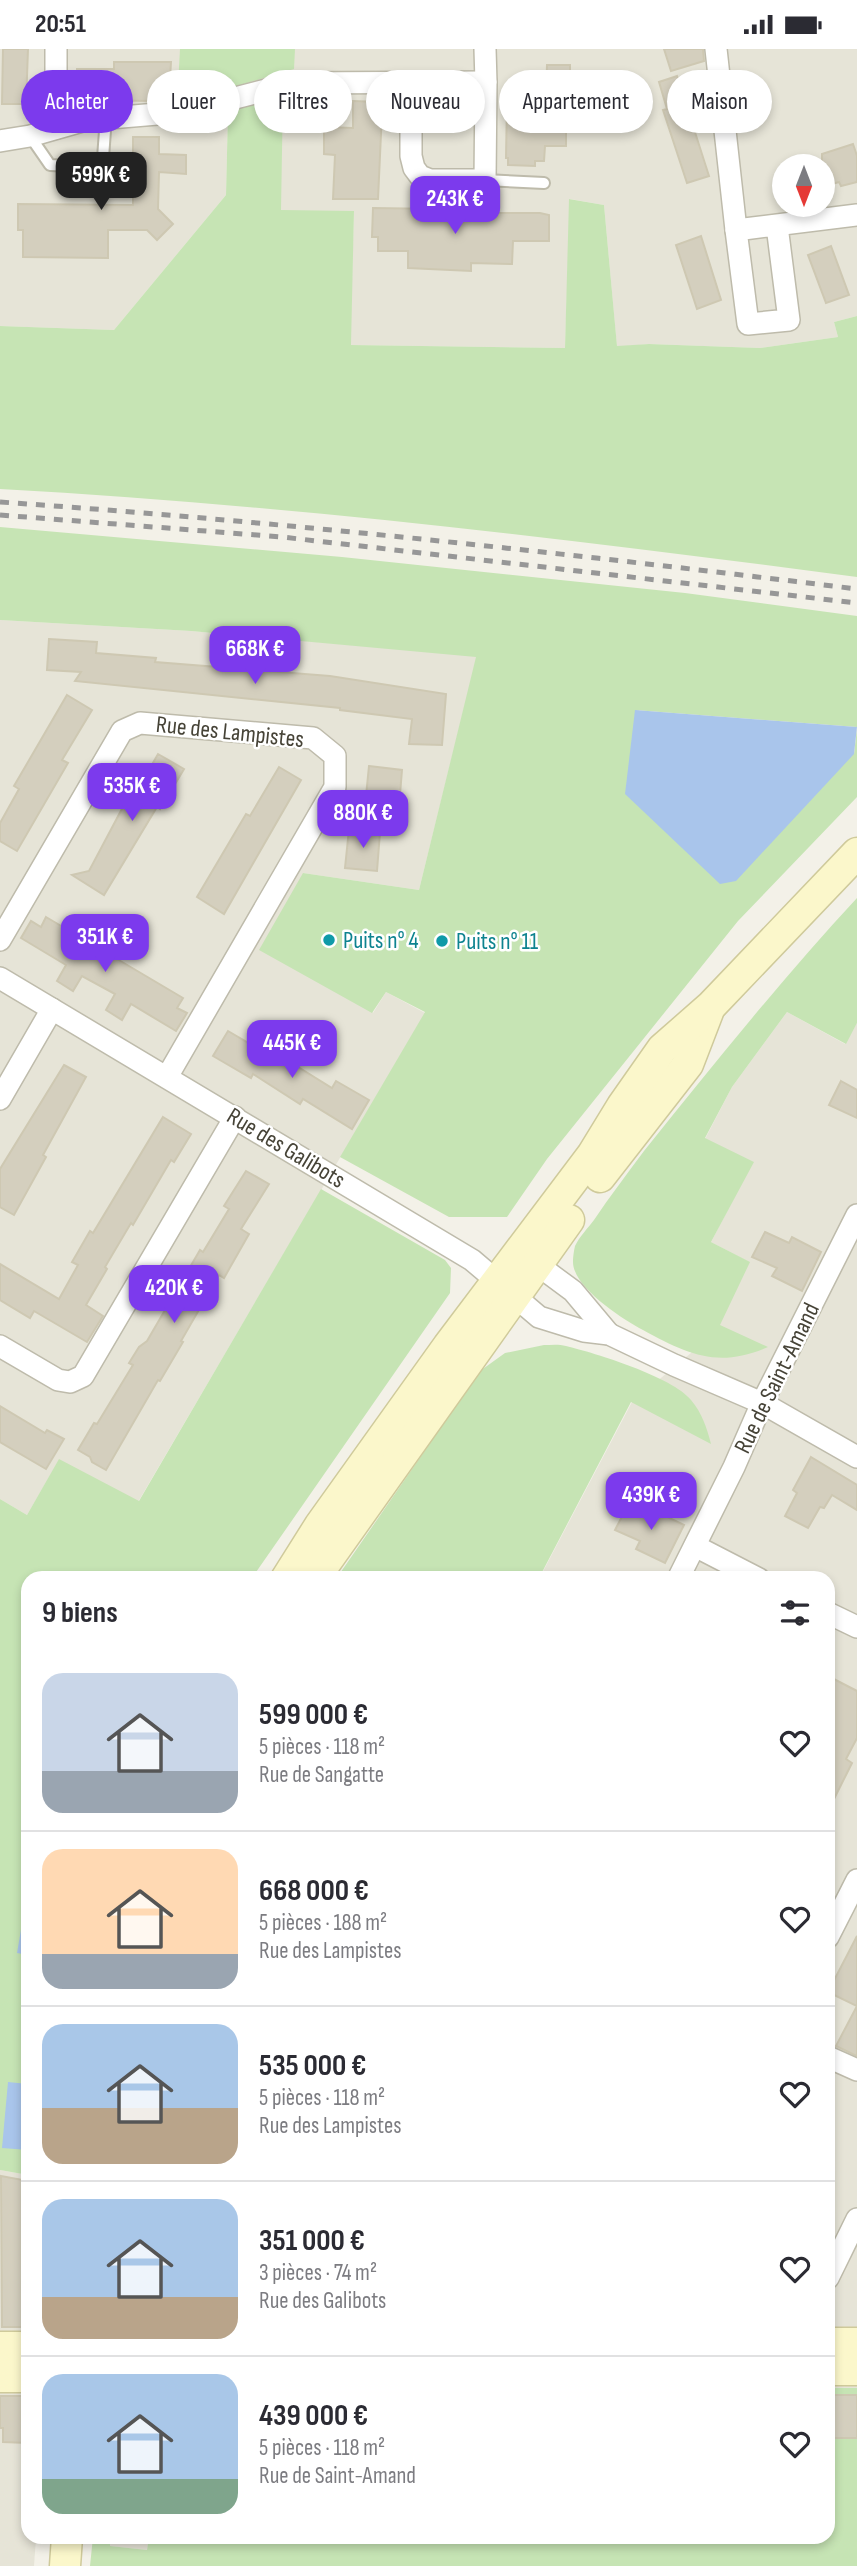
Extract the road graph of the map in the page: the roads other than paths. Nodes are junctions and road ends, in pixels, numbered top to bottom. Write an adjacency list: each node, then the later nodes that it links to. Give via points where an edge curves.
1 (56, 49): 4 (street)
2 (485, 49): 5 (street)
3 (716, 49): 17 (street)
4 (56, 70)
5 (486, 82): 13 (street)
6 (366, 84): 7 (street, via 293,83 181,112)
7 (133, 115)
8 (40, 133): 11 (street)
9 (105, 133): 11 (lane, via 103,158 91,167 50,165)
10 (411, 133): 13 (street, via 411,156 420,176)
11 (30, 136): 12 (street)
12 (0, 141)
13 (485, 180): 14 (lane)
14 (544, 183)
15 (857, 215): 16 (street)
16 (777, 226): 17 (street); 17 (street, via 789,320 748,324)
17 (736, 230)
18 (857, 853): 26 (main road, via 711,1006 662,1049)
19 (0, 940): 22 (street, Rue des Lampistes, via 122,731 140,723 313,738 335,756 335,787)
20 (0, 978): 21 (street, Rue des Galibots)
21 (52, 1009): 22 (street, Rue des Galibots); 23 (street)
22 (167, 1077): 24 (street, Rue des Galibots)
23 (0, 1099)
24 (235, 1117): 27 (street, Rue des Galibots, via 472,1260); 29 (street, via 83,1375 70,1382 58,1380)
25 (857, 1215): 30 (street, Rue de Saint-Amand)
26 (528, 1258): 27 (main road); 28 (street, via 573,1291)
27 (504, 1289): 28 (street, Rue des Galibots, via 540,1317); 33 (main road, via 328,1514); 34 (main road)
28 (609, 1334): 30 (street)
29 (0, 1346)
30 (762, 1402): 31 (street); 32 (street, Rue de Saint-Amand)
31 (857, 1457)
32 (695, 1546): 35 (street, Rue de Saint-Amand); 36 (street)
33 (291, 1571)
34 (319, 1571)
35 (682, 1571)
36 (743, 1571)
37 (835, 1617): 38 (street)
38 (857, 1627)
39 (857, 1880): 40 (street)
40 (835, 1923)
41 (835, 2060): 42 (street)
42 (857, 2070)
43 (857, 2219): 44 (street)
44 (835, 2264)
45 (835, 2343): 46 (main road)
46 (857, 2343)
47 (0, 2347): 48 (main road)
48 (21, 2347)
49 (857, 2369): 50 (main road)
50 (835, 2370)
51 (0, 2377): 52 (main road)
52 (21, 2377)
53 (67, 2544): 54 (main road)
54 (65, 2566)

